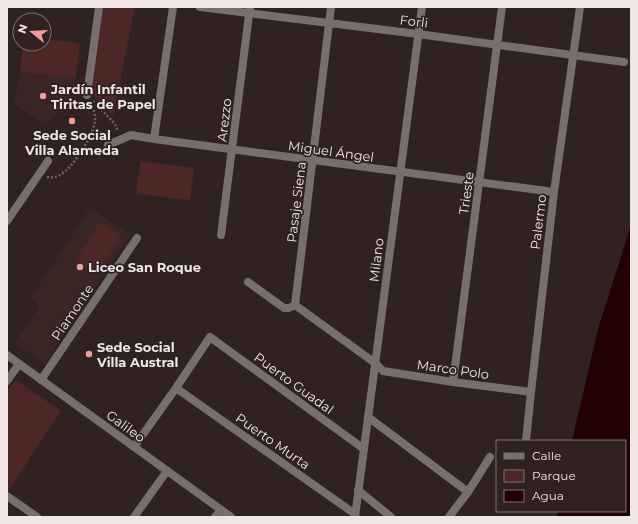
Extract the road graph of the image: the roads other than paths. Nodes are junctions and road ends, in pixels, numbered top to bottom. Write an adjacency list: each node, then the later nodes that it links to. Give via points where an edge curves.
1 (99, 7): 14 (street)
2 (173, 7): 15 (street)
3 (200, 7): 8 (street, Forli)
4 (331, 7): 9 (street, Pasaje Siena)
5 (422, 7): 10 (street, Milano)
6 (502, 7): 11 (street, Trieste)
7 (580, 7): 12 (street, Palermo)
8 (250, 10): 9 (street, Forli); 17 (street, Arezzo)
9 (330, 23): 10 (street, Forli); 18 (street, Pasaje Siena)
10 (418, 34): 11 (street, Forli); 20 (street, Milano)
11 (498, 44): 12 (street, Forli); 21 (street, Trieste)
12 (573, 55): 13 (street, Forli); 22 (street, Palermo)
13 (624, 62)
14 (87, 95)
15 (154, 139): 16 (street, Miguel Ángel, via 131,135); 17 (street, Miguel Ángel)
16 (108, 146)
17 (232, 150): 18 (street, Miguel Ángel); 24 (street, Arezzo)
18 (313, 160): 20 (street, Miguel Ángel); 27 (street, Pasaje Siena)
19 (48, 161): 23 (street)
20 (400, 172): 21 (street, Miguel Ángel); 29 (street, Milano)
21 (479, 182): 22 (street, Miguel Ángel); 33 (street, Trieste)
22 (554, 192): 35 (street, Palermo)
23 (7, 221)
24 (221, 235)
25 (137, 238): 31 (street, Piamonte)
26 (248, 282): 27 (street, via 284,308)
27 (296, 305): 29 (street, Marco Polo)
28 (7, 355): 30 (street, Galileo)
29 (375, 363): 33 (street, Marco Polo, via 383,371); 36 (street, Milano)
30 (20, 364): 31 (street, Galileo); 32 (street)
31 (41, 380): 38 (street, Galileo)
32 (7, 381)
33 (453, 382): 35 (street, Marco Polo)
34 (176, 388): 38 (street); 39 (street, Puerto Guadal, via 210,337); 46 (street, Puerto Murta)
35 (531, 392): 37 (street, Palermo)
36 (368, 417): 39 (street, Milano); 43 (street)
37 (526, 440)
38 (134, 447): 41 (street, Galileo)
39 (364, 449): 42 (street, Milano)
40 (490, 457): 43 (street)
41 (167, 471): 45 (street, Galileo); 48 (street)
42 (358, 490): 46 (street, Milano); 51 (street)
43 (468, 492): 52 (street)
44 (7, 496): 47 (street)
45 (221, 510): 49 (street); 50 (street, Galileo)
46 (355, 515)
47 (37, 517)
48 (134, 517)
49 (215, 517)
50 (231, 517)
51 (391, 517)
52 (449, 517)

